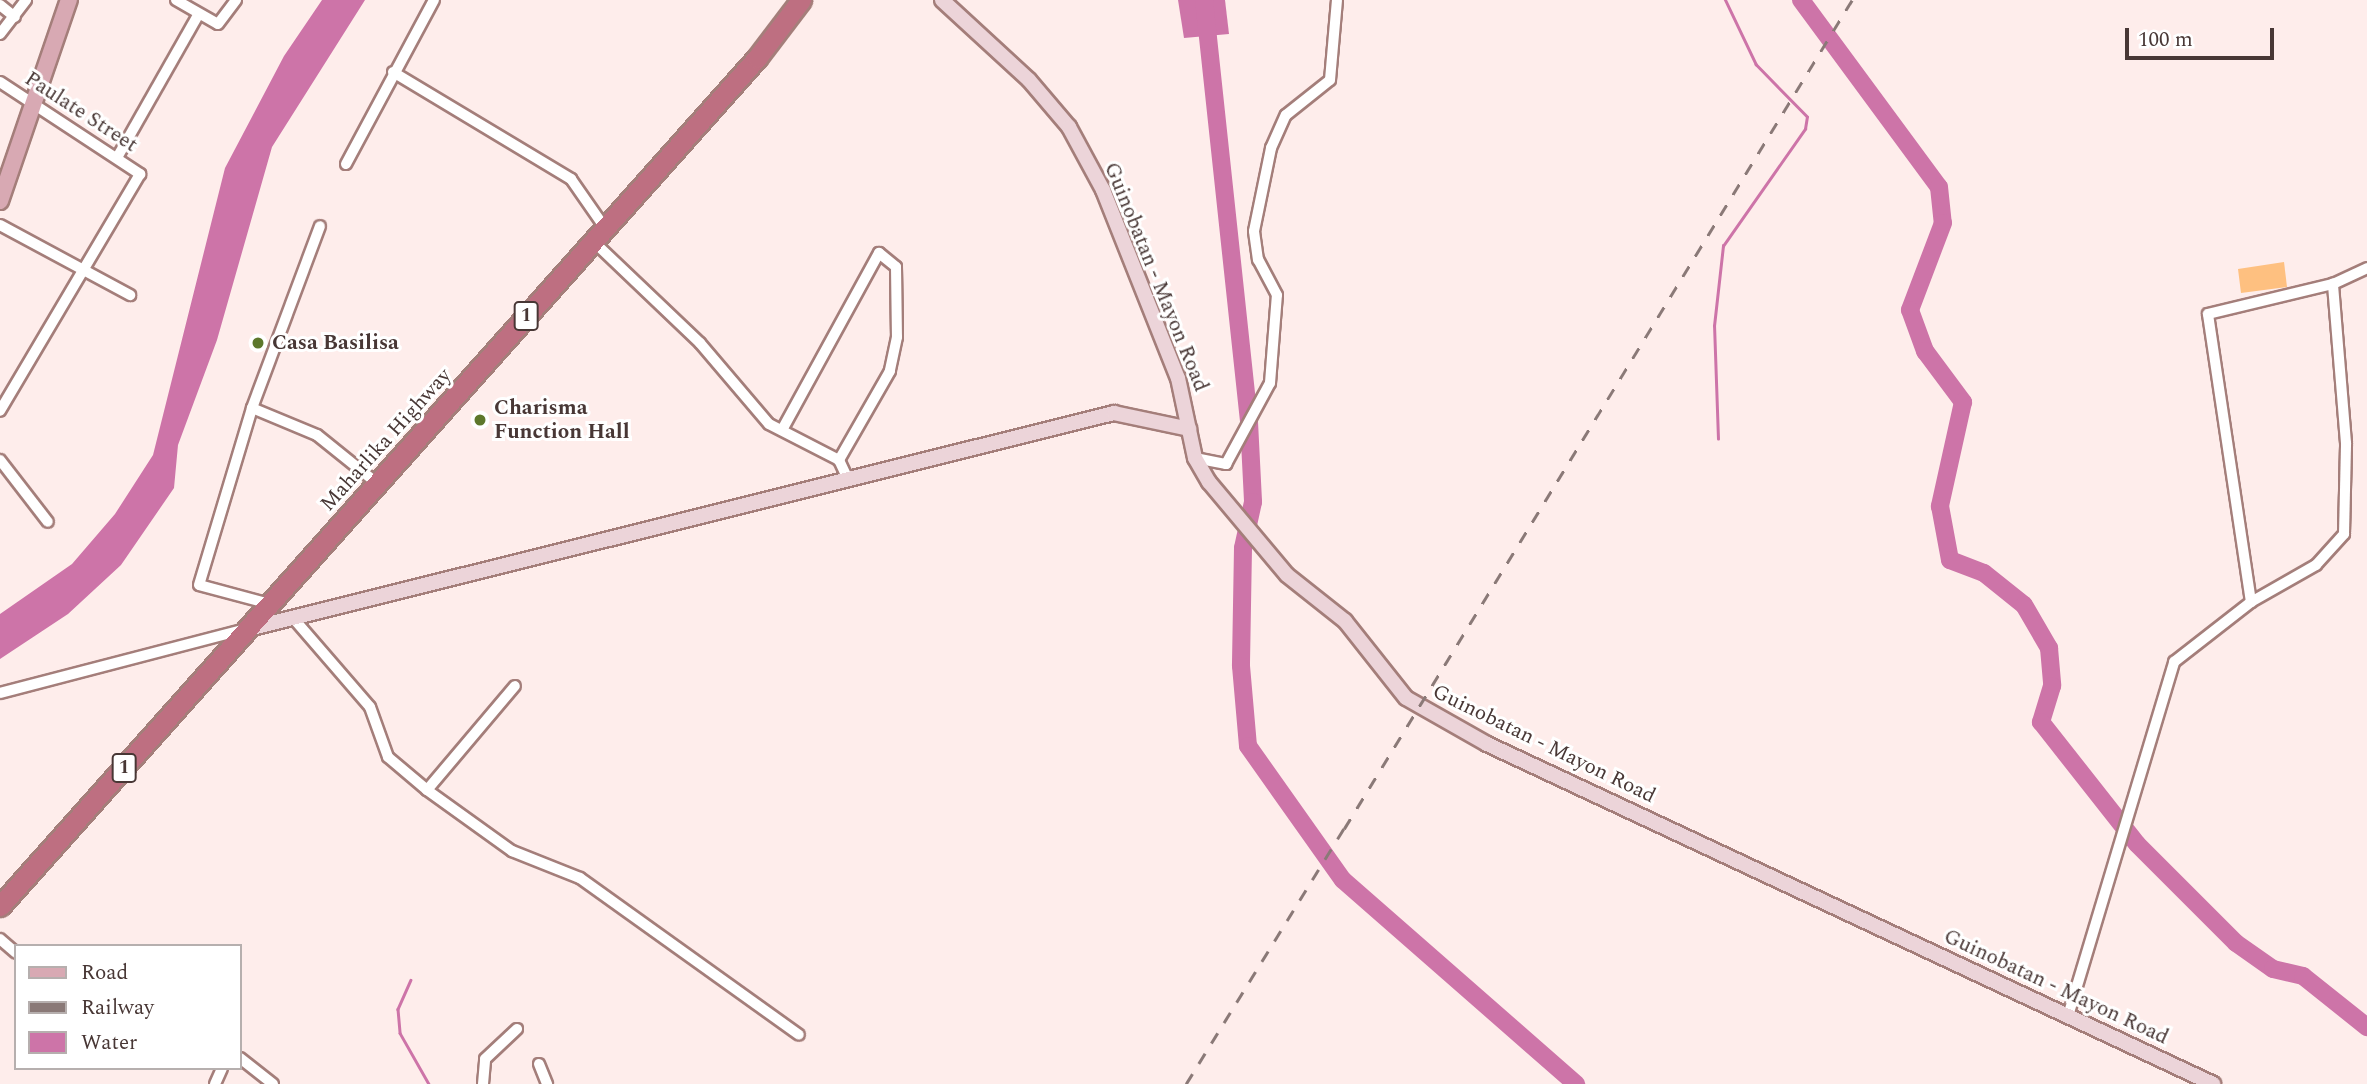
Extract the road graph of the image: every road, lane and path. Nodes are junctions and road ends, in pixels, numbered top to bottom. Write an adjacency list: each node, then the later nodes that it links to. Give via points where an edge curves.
1 (26, 0): 11 (street)
2 (69, 0): 15 (main road)
3 (176, 0): 10 (street)
4 (236, 0): 10 (street, via 218,24)
5 (433, 0): 13 (street)
6 (801, 0): 21 (highway, Maharlika Highway / 1)
7 (942, 0): 28 (main road, Guinobatan - Mayon Road, via 1029,80 1069,127 1103,190 1178,378)
8 (1337, 0): 30 (street, via 1330,80 1286,115 1271,148 1254,231 1258,260 1277,295 1270,383 1226,464)
9 (0, 5): 11 (street)
10 (198, 15): 16 (street)
11 (15, 18): 12 (street)
12 (0, 34)
13 (393, 72): 17 (street); 21 (street, via 571,179)
14 (0, 82): 15 (street, Paulate Street)
15 (37, 106): 16 (street, Paulate Street); 18 (main road)
16 (118, 156): 22 (street, Paulate Street, via 140,174)
17 (346, 164)
18 (0, 201)
19 (0, 225): 22 (street)
20 (320, 226): 26 (street)
21 (599, 234): 29 (street, via 769,424); 34 (highway, Maharlika Highway / 1)
22 (85, 268): 25 (street); 27 (street)
23 (2367, 268): 24 (street)
24 (2333, 284): 36 (street, via 2346,443 2344,534 2316,565); 36 (street, via 2208,314)
25 (130, 295)
26 (252, 408): 34 (street, via 317,435); 37 (street, via 199,585)
27 (0, 411)
28 (1189, 429): 30 (main road, Guinobatan - Mayon Road); 33 (main road, via 1114,413)
29 (782, 430): 32 (street); 32 (street, via 879,253 896,267 897,337 890,371)
30 (1195, 458): 46 (main road, Guinobatan - Mayon Road, via 1262,549 1345,621 1388,682 1432,715)
31 (0, 460): 35 (street)
32 (839, 460): 33 (street)
33 (849, 481): 38 (main road)
34 (378, 484): 37 (highway, Maharlika Highway / 1)
35 (48, 522)
36 (2251, 602): 46 (street, via 2174,662)
37 (270, 604): 39 (highway, Maharlika Highway / 1)
38 (295, 619): 39 (main road); 42 (street, via 370,707 388,757)
39 (248, 629): 41 (street); 43 (highway, Maharlika Highway / 1)
40 (515, 686): 42 (street)
41 (0, 693)
42 (427, 790): 48 (street, via 512,851 580,878)
43 (0, 906)
44 (0, 939): 45 (street)
45 (14, 951)
46 (2068, 1016): 54 (main road, Guinobatan - Mayon Road)
47 (516, 1029): 52 (street, via 485,1059)
48 (799, 1035)
49 (242, 1060): 51 (street)
50 (539, 1064): 53 (street)
51 (273, 1084)
52 (483, 1084)
53 (547, 1084)
54 (2213, 1084)

